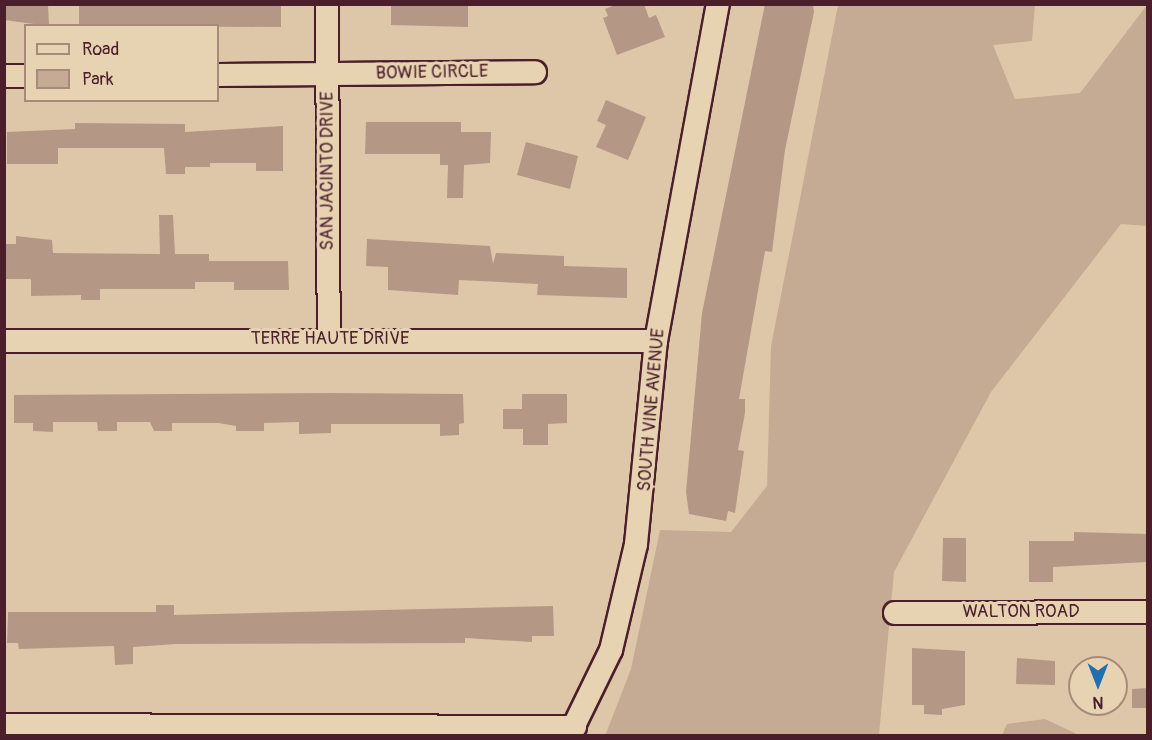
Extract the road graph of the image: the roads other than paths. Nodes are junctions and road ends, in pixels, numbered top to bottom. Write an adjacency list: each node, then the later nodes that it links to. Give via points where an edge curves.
1 (327, 4): 5 (street, SAN JACINTO DRIVE)
2 (718, 4): 10 (street, SOUTH VINE AVENUE)
3 (535, 72): 5 (street, BOWIE CIRCLE)
4 (219, 75): 5 (street, BOWIE CIRCLE)
5 (328, 75): 8 (street, SAN JACINTO DRIVE)
6 (4, 76): 7 (street)
7 (24, 76)
8 (328, 339): 9 (street, TERRE HAUTE DRIVE); 10 (street, TERRE HAUTE DRIVE)
9 (4, 341)
10 (656, 341): 14 (street, SOUTH VINE AVENUE, via 636,544 611,650)
11 (1148, 612): 12 (street, WALTON ROAD)
12 (895, 613)
13 (4, 725): 14 (street)
14 (572, 731)

